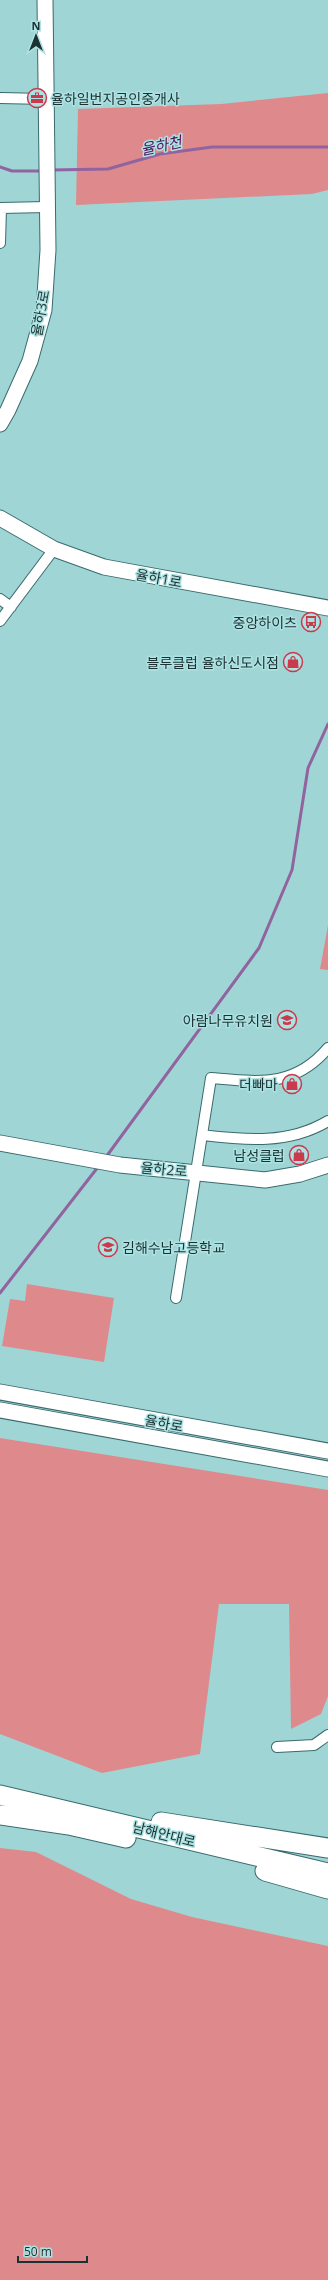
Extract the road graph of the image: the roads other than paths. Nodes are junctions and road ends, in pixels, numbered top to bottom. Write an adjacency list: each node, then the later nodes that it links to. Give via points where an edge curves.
1 (45, 0): 3 (street)
2 (0, 98): 3 (street)
3 (46, 99): 4 (street, 율하3로)
4 (47, 202): 5 (street); 7 (street, 율하3로, via 48,250 44,310 30,361)
5 (1, 208): 6 (street)
6 (0, 243)
7 (0, 424)
8 (0, 518): 9 (street, 율하1로)
9 (54, 549): 11 (street); 12 (street, 율하1로, via 104,567 143,576)
10 (0, 598): 11 (street)
11 (11, 607): 13 (street)
12 (328, 608)
13 (0, 622)
14 (328, 1048): 16 (street, via 308,1067 293,1076 274,1081 211,1078)
15 (328, 1121): 16 (street, via 317,1128 288,1138 256,1141)
16 (202, 1136): 19 (street)
17 (0, 1143): 19 (street, 율하2로, via 120,1165)
18 (328, 1165): 19 (street, 율하2로, via 300,1174 265,1180)
19 (196, 1172): 20 (street)
20 (176, 1298)
21 (0, 1392): 23 (street, 율하로)
22 (0, 1410): 24 (street, 율하로)
23 (328, 1451)
24 (328, 1469)
25 (328, 1735): 26 (street, via 314,1745)
26 (277, 1747)
27 (0, 1796): 28 (highway, 남해안대로)
28 (21, 1800): 30 (highway); 31 (highway, 남해안대로)
29 (0, 1814): 32 (highway, 남해안대로, via 69,1825 264,1871)
30 (328, 1848)
31 (328, 1873)
32 (328, 1889)

